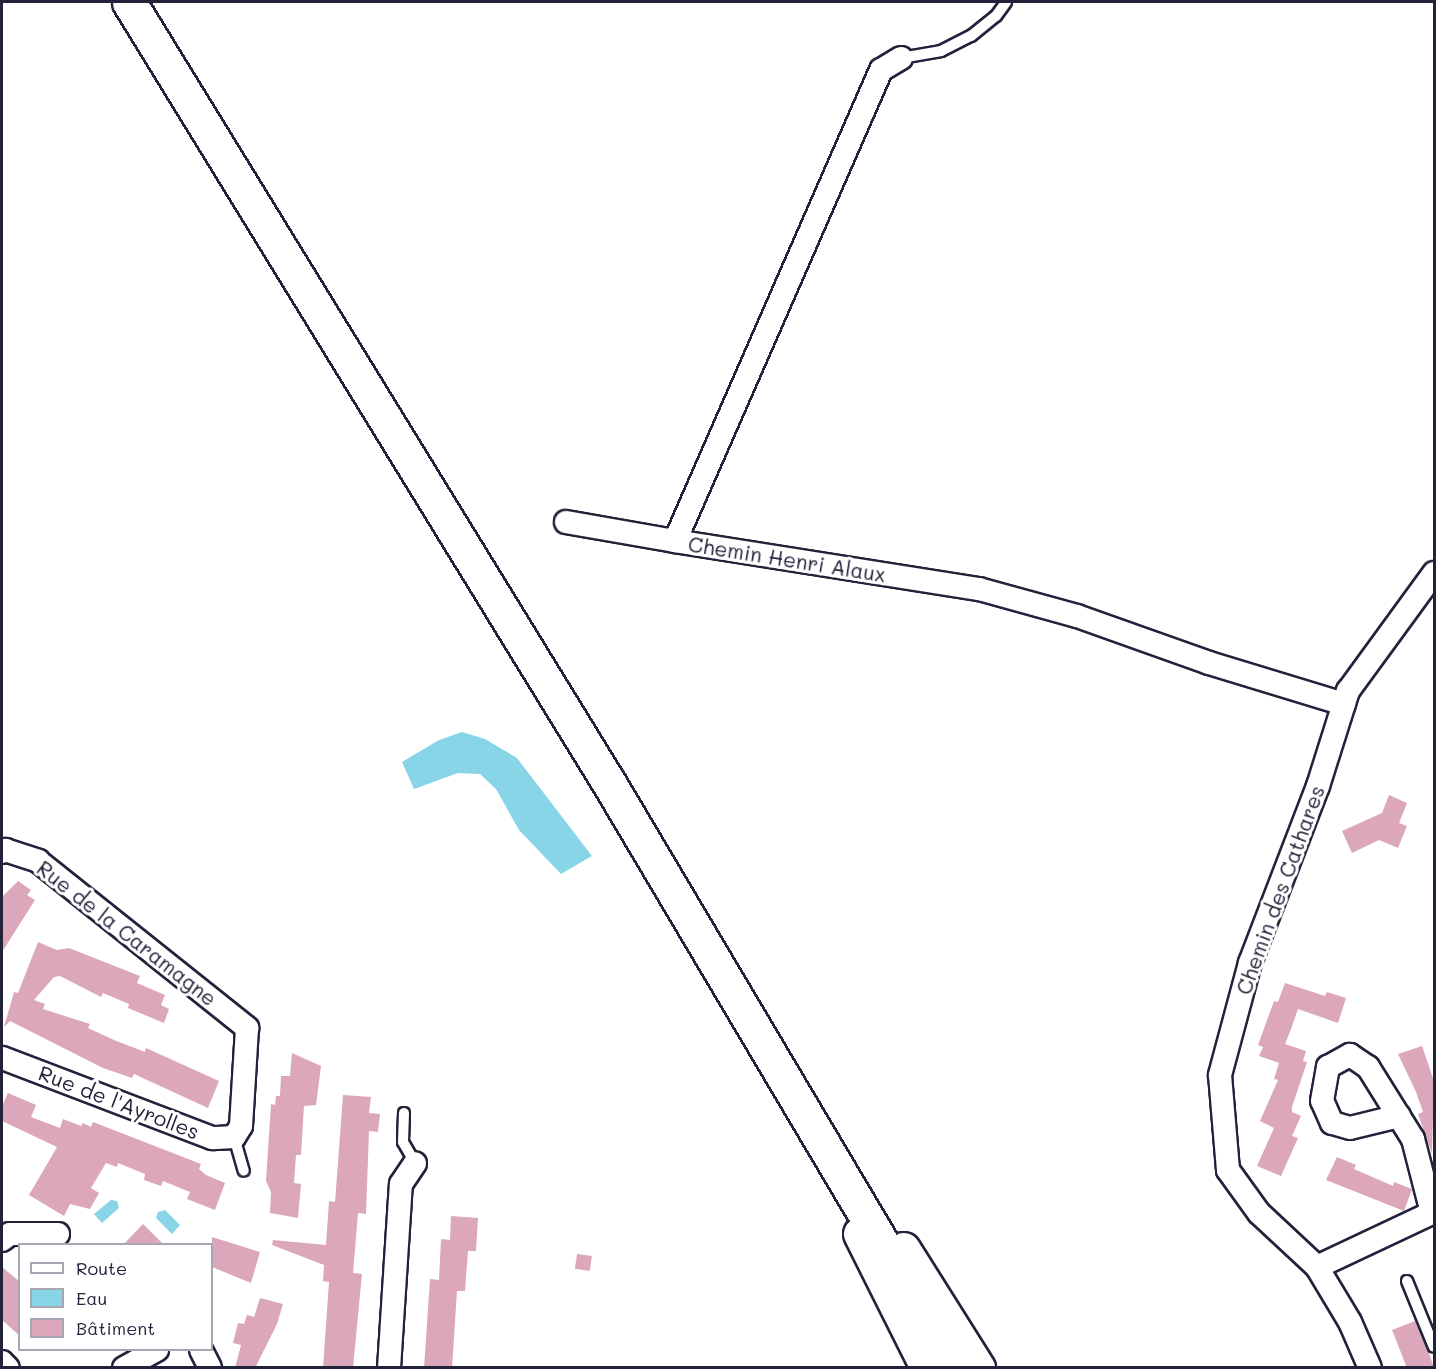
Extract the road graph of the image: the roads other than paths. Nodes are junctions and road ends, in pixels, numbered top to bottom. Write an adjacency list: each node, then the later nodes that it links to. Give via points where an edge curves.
1 (129, 2): 8 (main road)
2 (1006, 2): 3 (lane, via 972,36 940,51)
3 (901, 58): 5 (street, Chemin Henri Alaux, via 881,70)
4 (566, 522): 5 (street)
5 (675, 541): 7 (street, Chemin Henri Alaux, via 979,589 1077,616 1209,663)
6 (1434, 573): 7 (street, Chemin des Cathares, via 1382,640 1348,691)
7 (1344, 704): 21 (street, Chemin des Cathares, via 1318,786 1250,963 1220,1075 1228,1170 1259,1213)
8 (609, 783): 10 (main road); 20 (main road, via 787,1055)
9 (2, 852): 14 (street, Rue de la Caramagne, via 38,861 247,1028 241,1126)
10 (763, 1047): 31 (main road); 32 (main road, via 892,1260)
11 (2, 1058): 14 (street, Rue de l'Ayrolles, via 212,1137)
12 (404, 1113): 15 (lane, via 404,1142)
13 (1399, 1116): 17 (street, via 1413,1139)
14 (234, 1137): 16 (lane)
15 (415, 1163): 30 (street, via 401,1184)
16 (244, 1171)
17 (1433, 1212): 21 (street)
18 (58, 1234): 19 (street, via 10,1234)
19 (2, 1240)
20 (904, 1249): 33 (main road); 34 (main road)
21 (1317, 1267): 35 (street, Chemin des Cathares, via 1350,1322)
22 (1407, 1281): 23 (lane)
23 (1434, 1347)
24 (156, 1351): 28 (street)
25 (202, 1351): 29 (street)
26 (2, 1362): 27 (street)
27 (8, 1368)
28 (124, 1368)
29 (210, 1368)
30 (389, 1368)
31 (927, 1368)
32 (950, 1368)
33 (967, 1368)
34 (979, 1368)
35 (1370, 1368)

